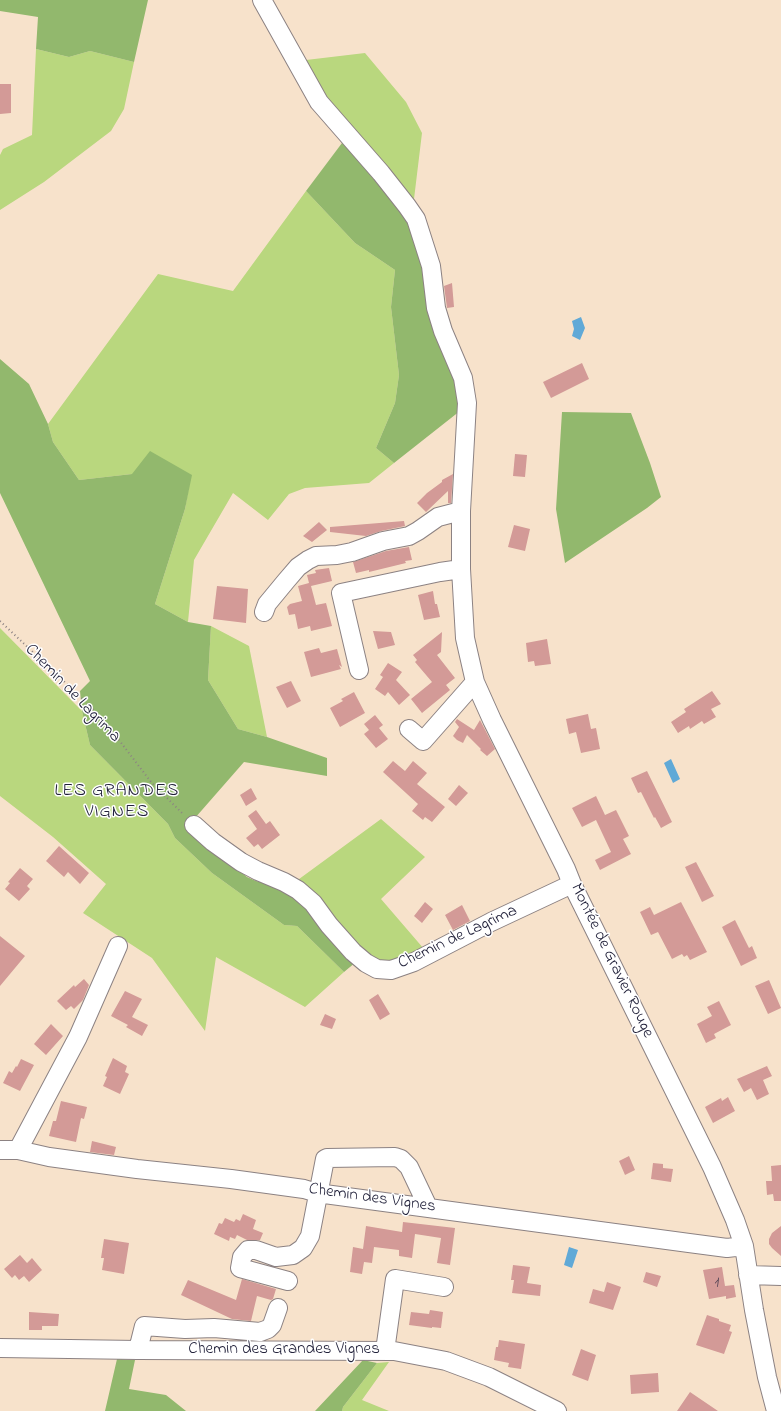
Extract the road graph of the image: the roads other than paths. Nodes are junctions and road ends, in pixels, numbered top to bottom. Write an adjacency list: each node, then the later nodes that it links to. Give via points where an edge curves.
1 (262, 0): 2 (street, Montée de Gravier Rouge, via 319,102 381,173 416,219 431,266 436,308 463,378 467,403)
2 (460, 511): 3 (street, Montée de Gravier Rouge); 4 (street, via 438,517 409,536 345,553 316,556 308,560 286,581 267,604)
3 (461, 569): 5 (street, via 341,593); 6 (street, Montée de Gravier Rouge, via 465,638)
4 (264, 612)
5 (358, 670)
6 (475, 682): 7 (street, via 423,741); 9 (street, Montée de Gravier Rouge)
7 (409, 729)
8 (194, 825): 9 (street, Chemin de Lagrima, via 241,862 298,890 313,903 353,952 377,969 390,970 414,962)
9 (572, 884): 15 (street, Montée de Gravier Rouge, via 712,1167)
10 (118, 946): 12 (street, via 78,1037)
11 (0, 1150): 12 (street, Chemin des Vignes)
12 (18, 1150): 13 (street, Chemin des Vignes, via 63,1159 231,1179)
13 (317, 1193): 14 (street, Chemin des Vignes); 14 (street, via 327,1158 395,1157 409,1167); 18 (street, via 310,1236 303,1248 293,1255 276,1257 248,1250 242,1257 240,1268)
14 (428, 1207): 15 (street, Chemin des Vignes, via 727,1248)
15 (744, 1246): 16 (street, Montée de Gravier Rouge)
16 (748, 1275): 17 (street); 25 (street, Montée de Gravier Rouge)
17 (781, 1276)
18 (288, 1281)
19 (444, 1287): 23 (street, via 395,1279)
20 (278, 1308): 22 (street, via 272,1325 260,1332 144,1326)
21 (0, 1348): 22 (street, Chemin des Grandes Vignes)
22 (138, 1350): 23 (street, Chemin des Grandes Vignes)
23 (385, 1351): 24 (street, Chemin des Grandes Vignes, via 446,1361 489,1377)
24 (557, 1411)
25 (776, 1411)

